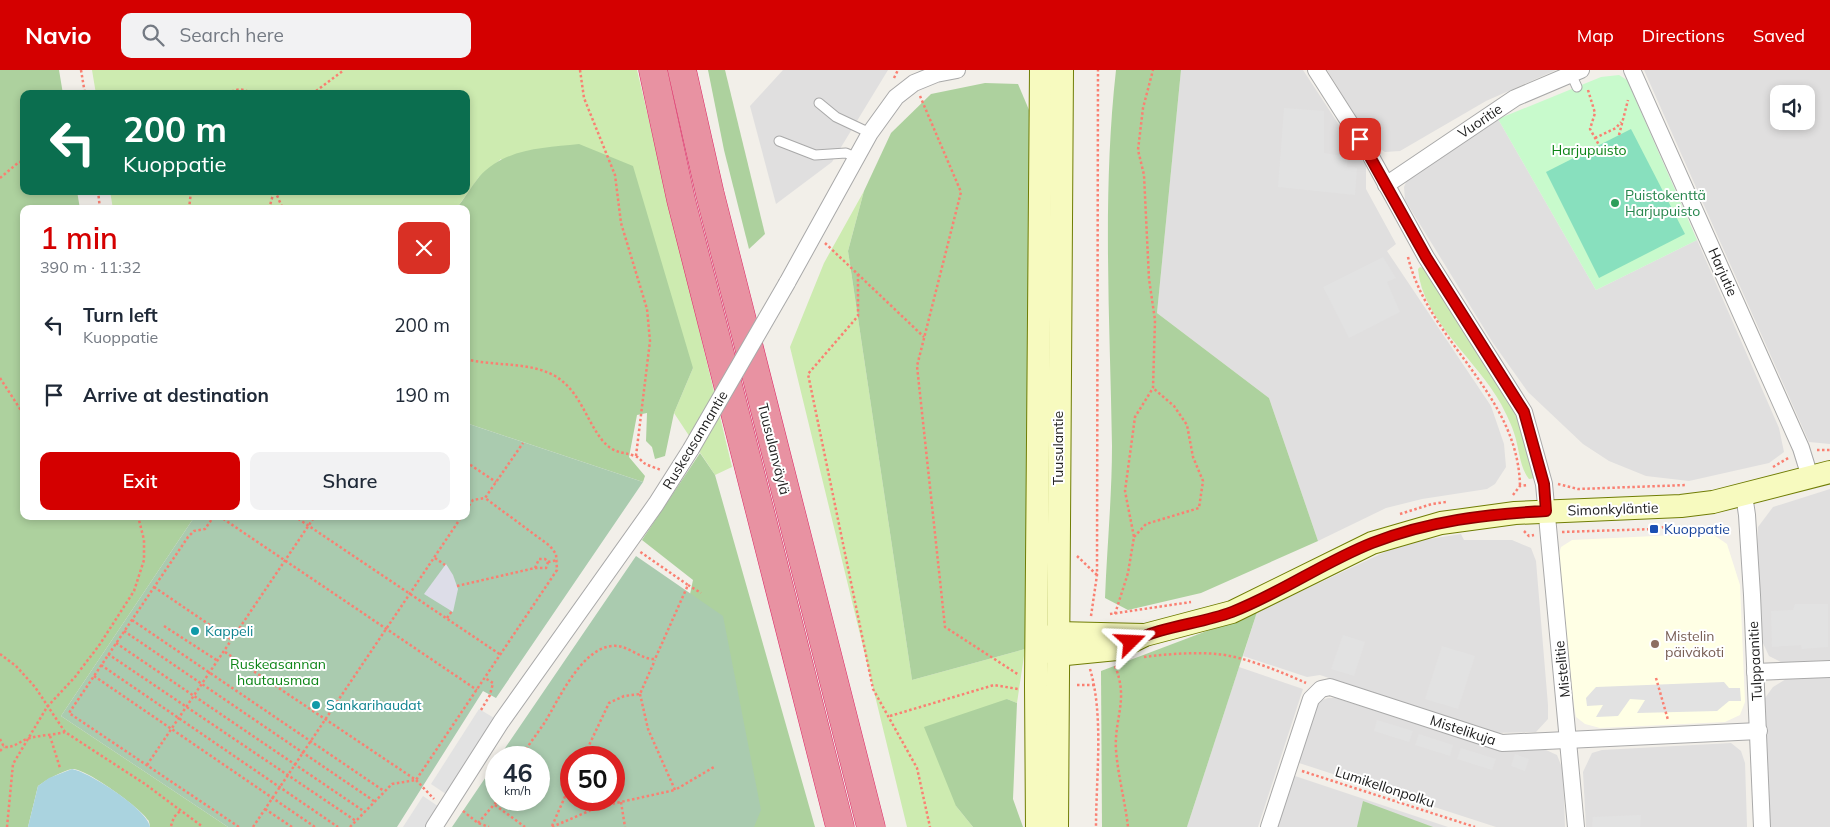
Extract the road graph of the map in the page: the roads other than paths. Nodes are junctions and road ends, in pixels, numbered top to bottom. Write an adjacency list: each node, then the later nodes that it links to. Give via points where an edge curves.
1 (653, 70): 25 (highway, via 688,228)
2 (682, 70): 26 (highway, Tuusulanväylä, via 710,194)
3 (957, 70): 10 (street, Ruskeasannantie, via 914,83 896,97)
4 (1041, 70): 18 (main road, Tuusulantie)
5 (1062, 70): 19 (main road, Tuusulantie)
6 (1316, 70): 13 (street)
7 (1634, 73): 14 (street, Harjutie, via 1801,448)
8 (1576, 77): 13 (street, Vuoritie, via 1514,98)
9 (819, 103): 10 (lane, via 836,117)
10 (870, 133): 12 (street, Ruskeasannantie)
11 (779, 141): 12 (lane, via 815,155 846,153)
12 (857, 158): 24 (street, Ruskeasannantie, bridge, via 674,477 501,722)
13 (1386, 185): 16 (street, via 1426,257 1524,412 1544,484)
14 (1820, 474): 15 (main road, Simonkyläntie)
15 (1744, 495): 16 (main road, Simonkyläntie, via 1681,506); 21 (street, Tulppaanitie)
16 (1546, 511): 17 (main road, Simonkyläntie, via 1473,517 1406,532 1332,561 1232,612); 23 (street, Mistelitie)
17 (1145, 635): 19 (main road, Simonkyläntie, via 1087,632); 19 (main road, Simonkyläntie, via 1117,649)
18 (1036, 644): 19 (main road); 27 (main road, Tuusulantie)
19 (1057, 644): 28 (main road, Tuusulantie)
20 (1830, 669): 21 (street)
21 (1755, 672): 22 (street, Tulppaanitie)
22 (1759, 731): 23 (street, Mistelikuja); 31 (street, Tulppaanitie)
23 (1569, 742): 29 (street, Mistelikuja, via 1502,743 1330,687 1321,689 1311,699); 30 (street, Mistelitie)
24 (434, 827)
25 (840, 827)
26 (871, 827)
27 (1037, 827)
28 (1057, 827)
29 (1269, 827)
30 (1576, 827)
31 (1762, 827)

